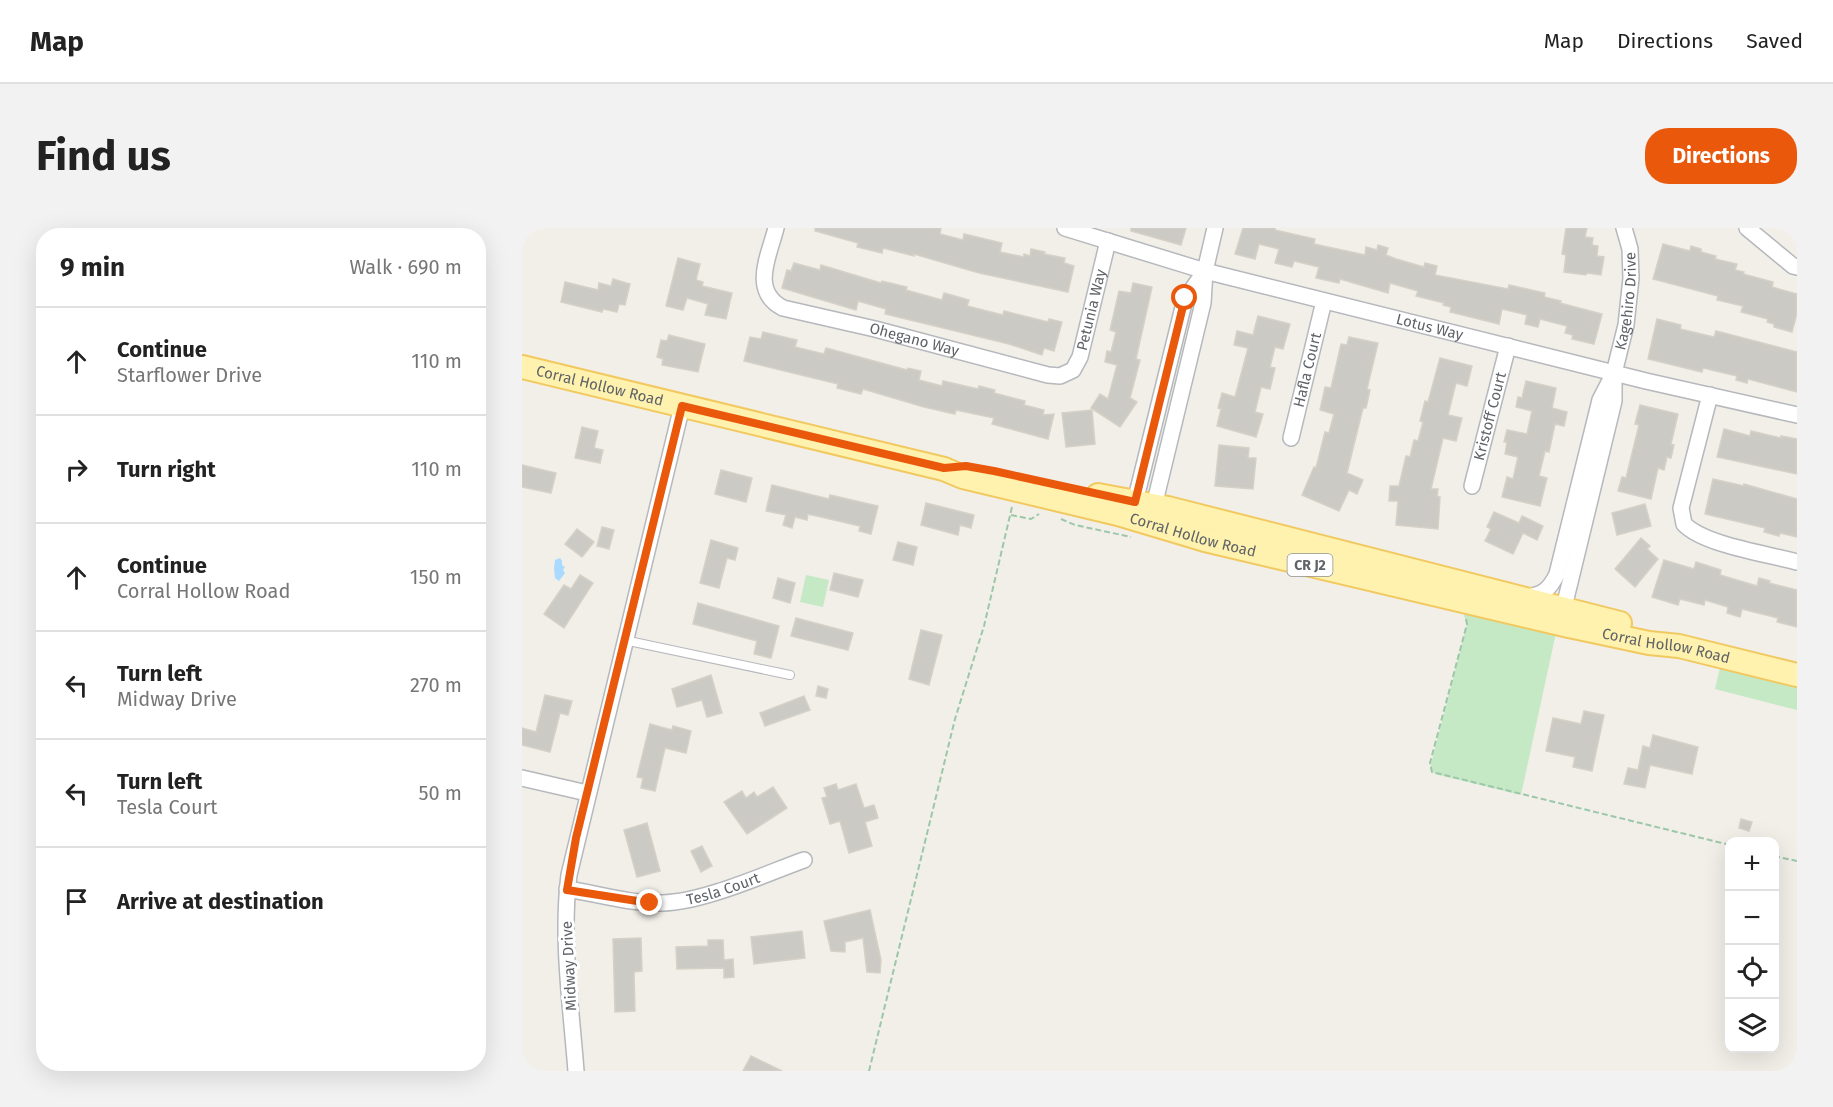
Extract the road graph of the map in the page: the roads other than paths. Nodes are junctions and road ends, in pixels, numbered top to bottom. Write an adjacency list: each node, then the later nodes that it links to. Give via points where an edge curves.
1 (776, 228): 13 (street, Ohegano Way, via 764,275 766,292 783,308 1048,375)
2 (1065, 228): 6 (street, Lotus Way)
3 (1215, 228): 8 (street)
4 (1624, 228): 12 (street, Kagehiro Drive, via 1632,278)
5 (1747, 228): 7 (street)
6 (1108, 241): 8 (street, Lotus Way); 13 (street, Petunia Way, via 1080,357)
7 (1797, 267)
8 (1204, 271): 9 (street, Lotus Way); 20 (street, via 1203,303)
9 (1324, 301): 10 (street, Lotus Way); 17 (street, Hafla Court)
10 (1508, 346): 12 (street, Lotus Way); 19 (street, Kristoff Court)
11 (522, 367): 15 (main road, Corral Hollow Road / CR J2)
12 (1614, 373): 14 (street, Lotus Way); 23 (street, via 1600,400 1557,574 1551,587 1536,596); 24 (street, via 1614,401)
13 (1067, 374)
14 (1710, 395): 16 (street, Lotus Way); 21 (street, via 1681,508 1684,524 1711,540)
15 (682, 406): 18 (main road, Corral Hollow Road / CR J2); 25 (street, Midway Drive)
16 (1797, 415)
17 (1291, 438)
18 (944, 468): 20 (main road, Corral Hollow Road / CR J2, via 963,477); 20 (main road, via 966,466 994,471)
19 (1472, 486)
20 (1140, 516): 22 (main road, Corral Hollow Road / CR J2, via 1205,540); 23 (main road)
21 (1797, 562)
22 (1389, 584): 24 (street, via 1422,585 1544,614 1556,613); 26 (main road, Corral Hollow Road / CR J2, via 1580,629)
23 (1522, 598): 24 (main road)
24 (1564, 607): 26 (main road, via 1643,629)
25 (624, 640): 27 (lane); 30 (street, Midway Drive)
26 (1679, 646): 28 (main road, Corral Hollow Road / CR J2)
27 (790, 675)
28 (1797, 675)
29 (522, 778): 30 (street)
30 (587, 793): 32 (street, Midway Drive)
31 (804, 860): 32 (street, Tesla Court, via 678,902 638,902)
32 (567, 890): 33 (street, Midway Drive, via 566,936)
33 (576, 1071)

